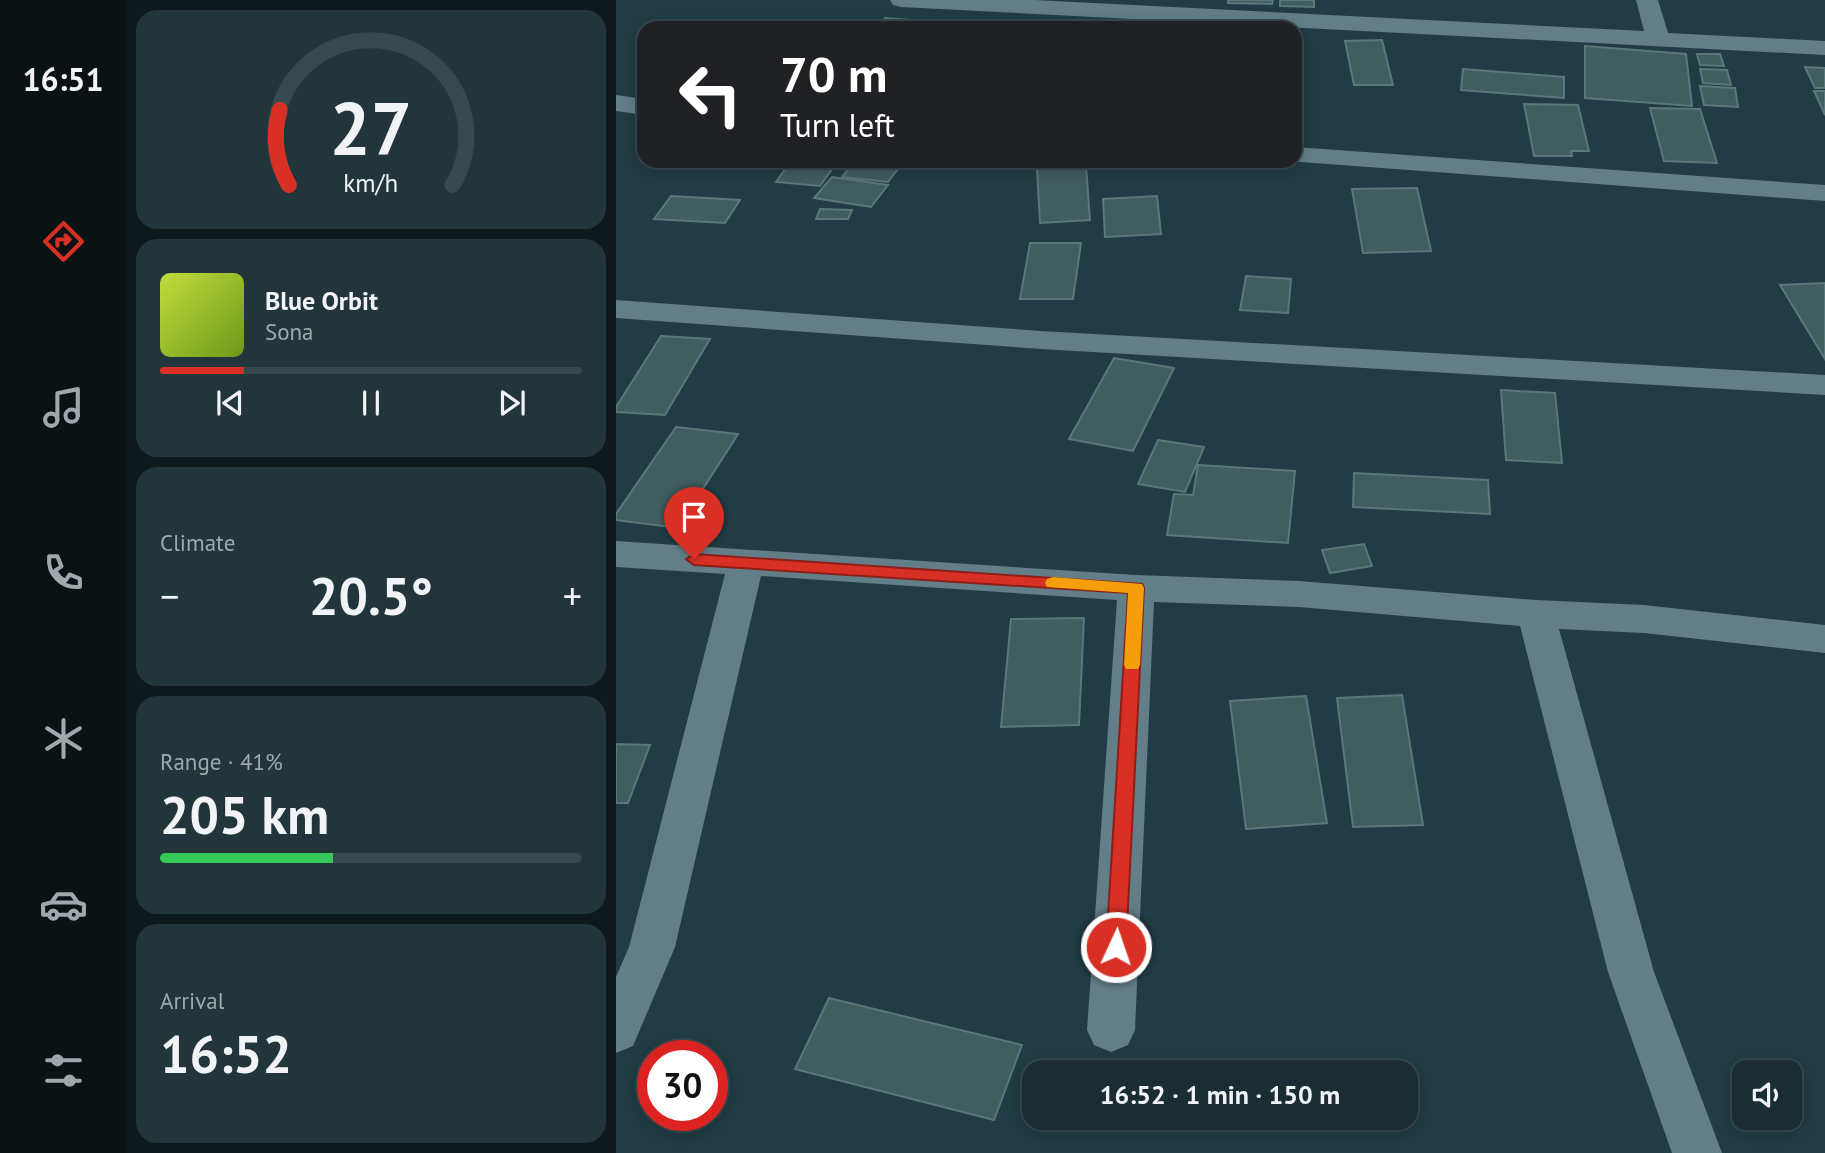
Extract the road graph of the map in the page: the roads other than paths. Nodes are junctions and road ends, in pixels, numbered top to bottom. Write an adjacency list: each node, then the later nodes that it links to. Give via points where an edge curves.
1 (901, 0): 3 (street)
2 (1647, 0): 5 (street)
3 (1279, 21)
4 (1302, 22): 5 (street)
5 (1658, 39): 6 (street)
6 (1825, 48)
7 (616, 103): 8 (street)
8 (637, 106)
9 (1302, 156): 10 (street)
10 (1825, 193)
11 (616, 309): 12 (street, via 1041,340)
12 (1825, 385)
13 (616, 554): 14 (street)
14 (746, 563): 15 (street); 19 (street, via 652,947)
15 (1136, 588): 16 (street, via 1299,594); 18 (street)
16 (1536, 614): 17 (street, via 1644,619); 20 (street, via 1631,972)
17 (1825, 639)
18 (1111, 1030)
19 (616, 1031)
20 (1697, 1153)

